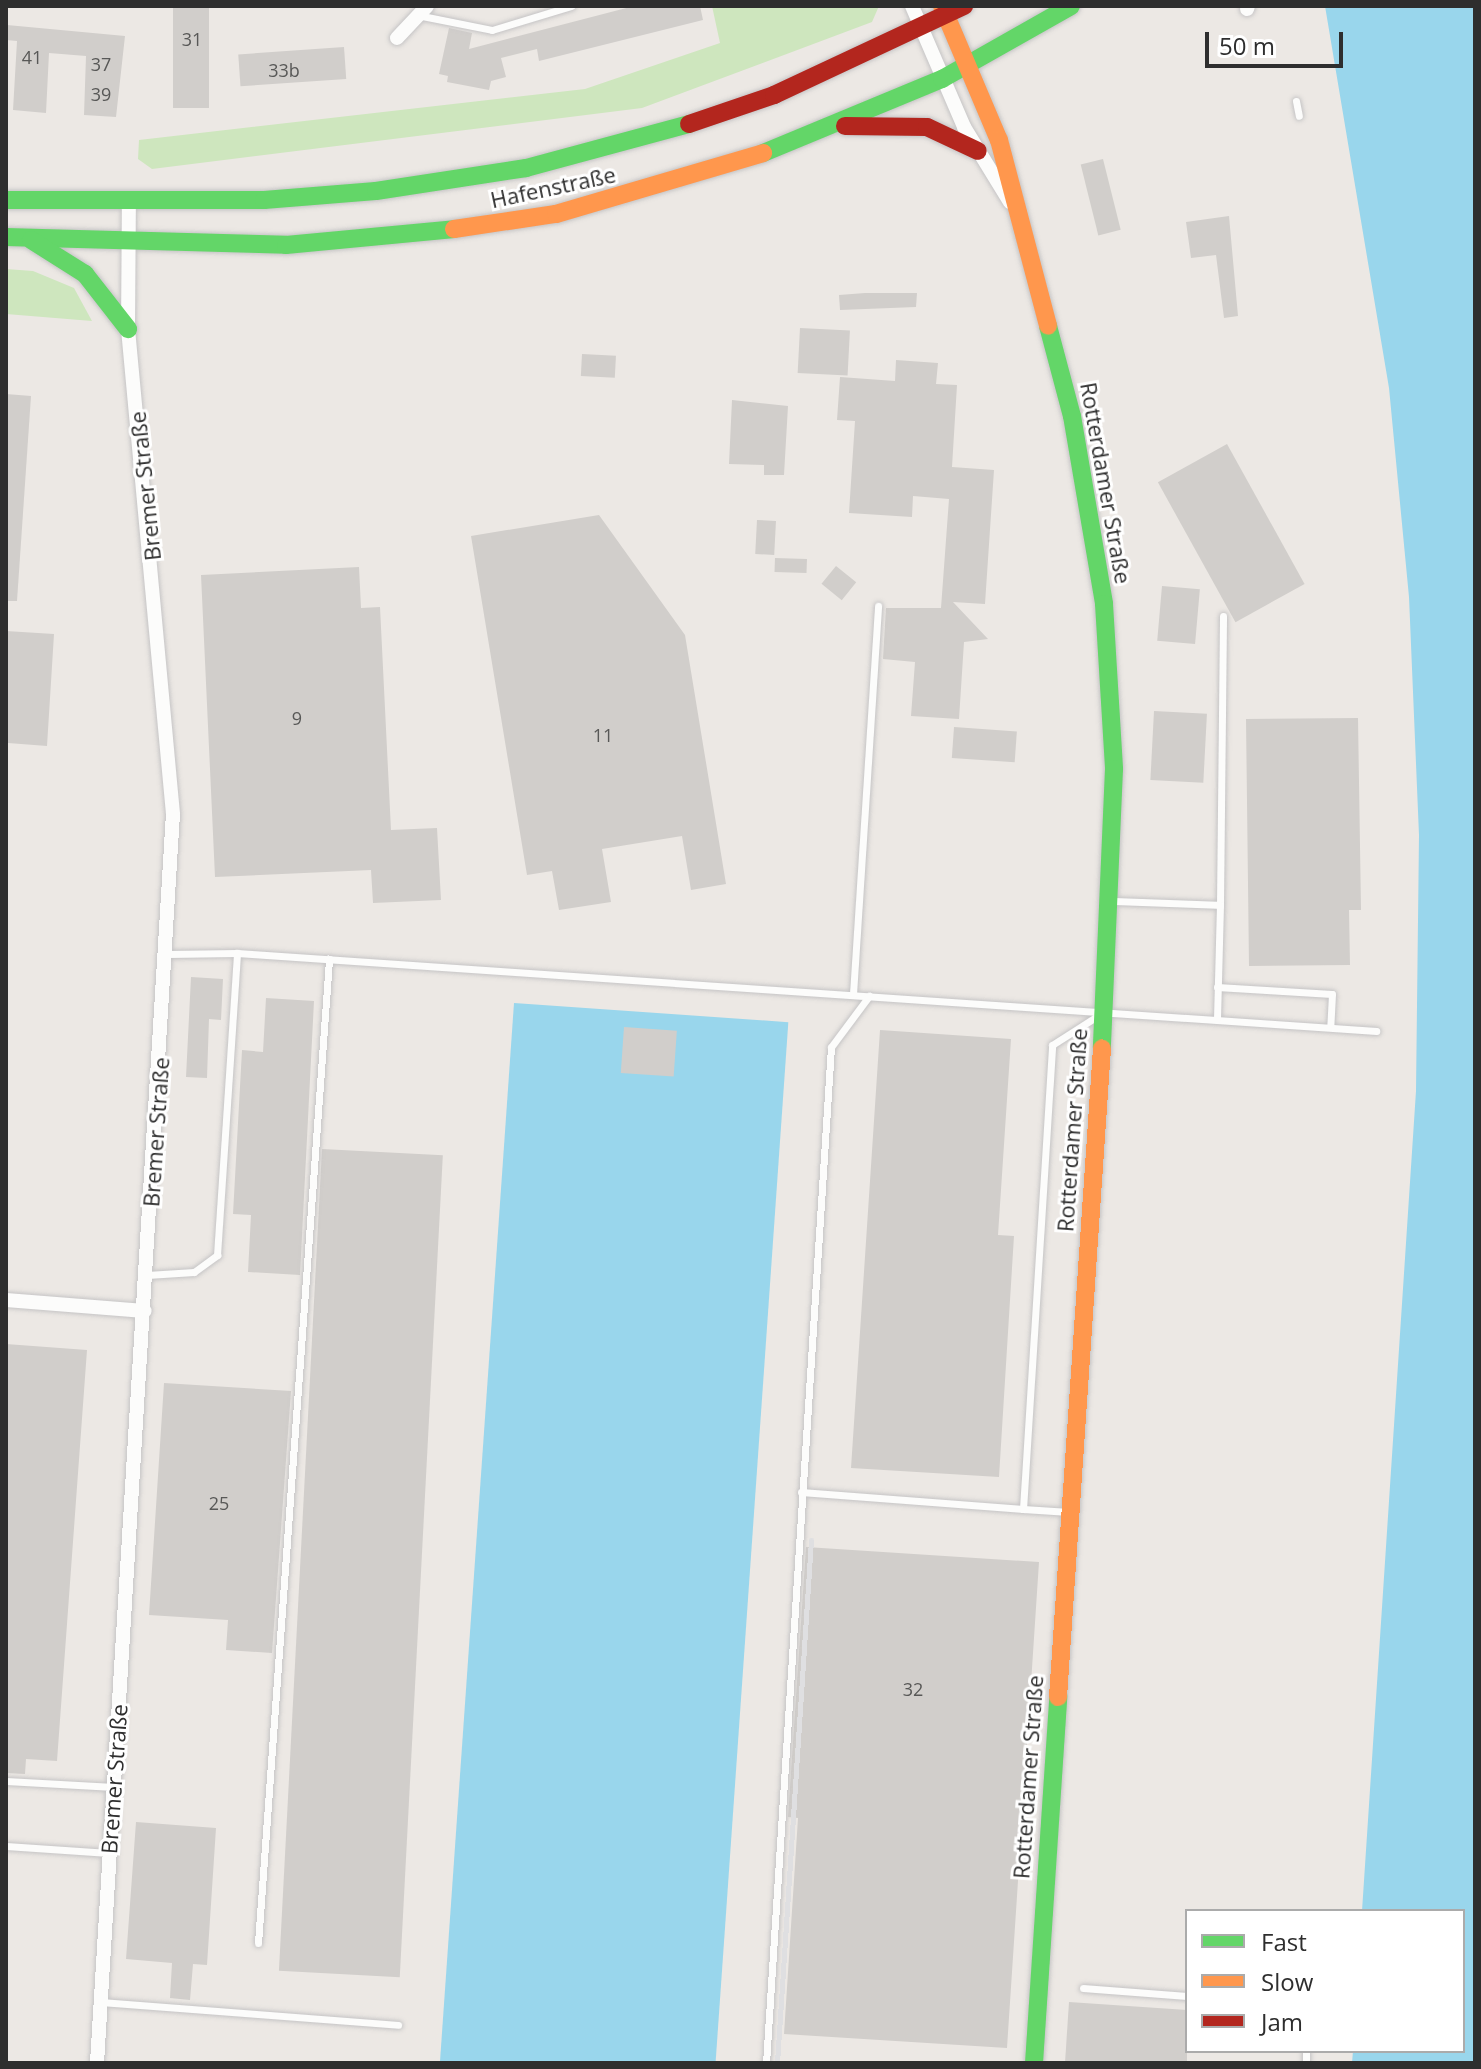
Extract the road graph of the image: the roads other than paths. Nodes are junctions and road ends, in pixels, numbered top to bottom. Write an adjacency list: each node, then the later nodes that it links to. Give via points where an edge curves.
1 (571, 6): 5 (lane, via 492,30)
2 (912, 6): 7 (street, Rotterdamer Straße)
3 (964, 6): 6 (main road, Hafenstraße)
4 (1071, 6): 9 (main road, Hafenstraße)
5 (425, 11): 8 (street)
6 (944, 11): 7 (main road, Hafenstraße); 9 (main road, Rotterdamer Straße)
7 (920, 29): 10 (street, Rotterdamer Straße); 16 (main road, Hafenstraße, via 716,116 526,168 334,196)
8 (397, 38)
9 (969, 65): 10 (main road, Hafenstraße); 17 (main road, Rotterdamer Straße, via 999,140)
10 (942, 79): 13 (main road, Hafenstraße); 14 (street, Rotterdamer Straße)
11 (1296, 101): 12 (lane)
12 (1299, 116)
13 (837, 126): 14 (main road, via 927,127); 20 (main road, Hafenstraße, via 659,188 506,223 326,242)
14 (978, 151): 17 (street, Rotterdamer Straße)
15 (6, 200): 16 (main road, Hafenstraße)
16 (129, 203): 20 (street, Bremer Straße)
17 (1016, 210): 24 (main road, Rotterdamer Straße, via 1052,330 1091,507 1104,604 1114,769)
18 (6, 237): 19 (main road, Hafenstraße)
19 (28, 238): 20 (main road, Hafenstraße); 21 (main road, via 85,274)
20 (129, 244): 21 (street, Bremer Straße)
21 (128, 329): 27 (street, Bremer Straße, via 172,766)
22 (878, 606): 30 (lane)
23 (1223, 616): 25 (lane)
24 (1109, 900): 25 (lane); 32 (main road, Rotterdamer Straße)
25 (1220, 905): 29 (lane)
26 (237, 953): 27 (lane); 28 (lane); 36 (lane, via 217,1255 194,1272)
27 (168, 954): 36 (street, Bremer Straße)
28 (329, 959): 30 (lane); 46 (lane)
29 (1217, 987): 33 (lane); 34 (lane, via 1332,994)
30 (853, 994): 31 (lane)
31 (869, 996): 32 (lane); 39 (lane, via 831,1047)
32 (1104, 1012): 33 (lane); 40 (lane, via 1052,1045); 41 (main road, Rotterdamer Straße)
33 (1217, 1019): 34 (lane)
34 (1330, 1027): 35 (lane)
35 (1376, 1031)
36 (147, 1275): 38 (street, Bremer Straße)
37 (6, 1300): 38 (street)
38 (145, 1311): 43 (street, Bremer Straße)
39 (801, 1492): 40 (lane); 52 (lane)
40 (1023, 1509): 41 (lane)
41 (1069, 1512): 53 (main road, Rotterdamer Straße)
42 (6, 1781): 43 (lane)
43 (114, 1787): 45 (street, Bremer Straße)
44 (6, 1846): 45 (lane)
45 (109, 1853): 49 (street, Bremer Straße)
46 (258, 1943)
47 (1083, 1988): 48 (lane)
48 (1185, 1996)
49 (101, 2002): 50 (lane); 51 (street, Bremer Straße)
50 (398, 2025)
51 (97, 2063)
52 (766, 2063)
53 (1034, 2063)

